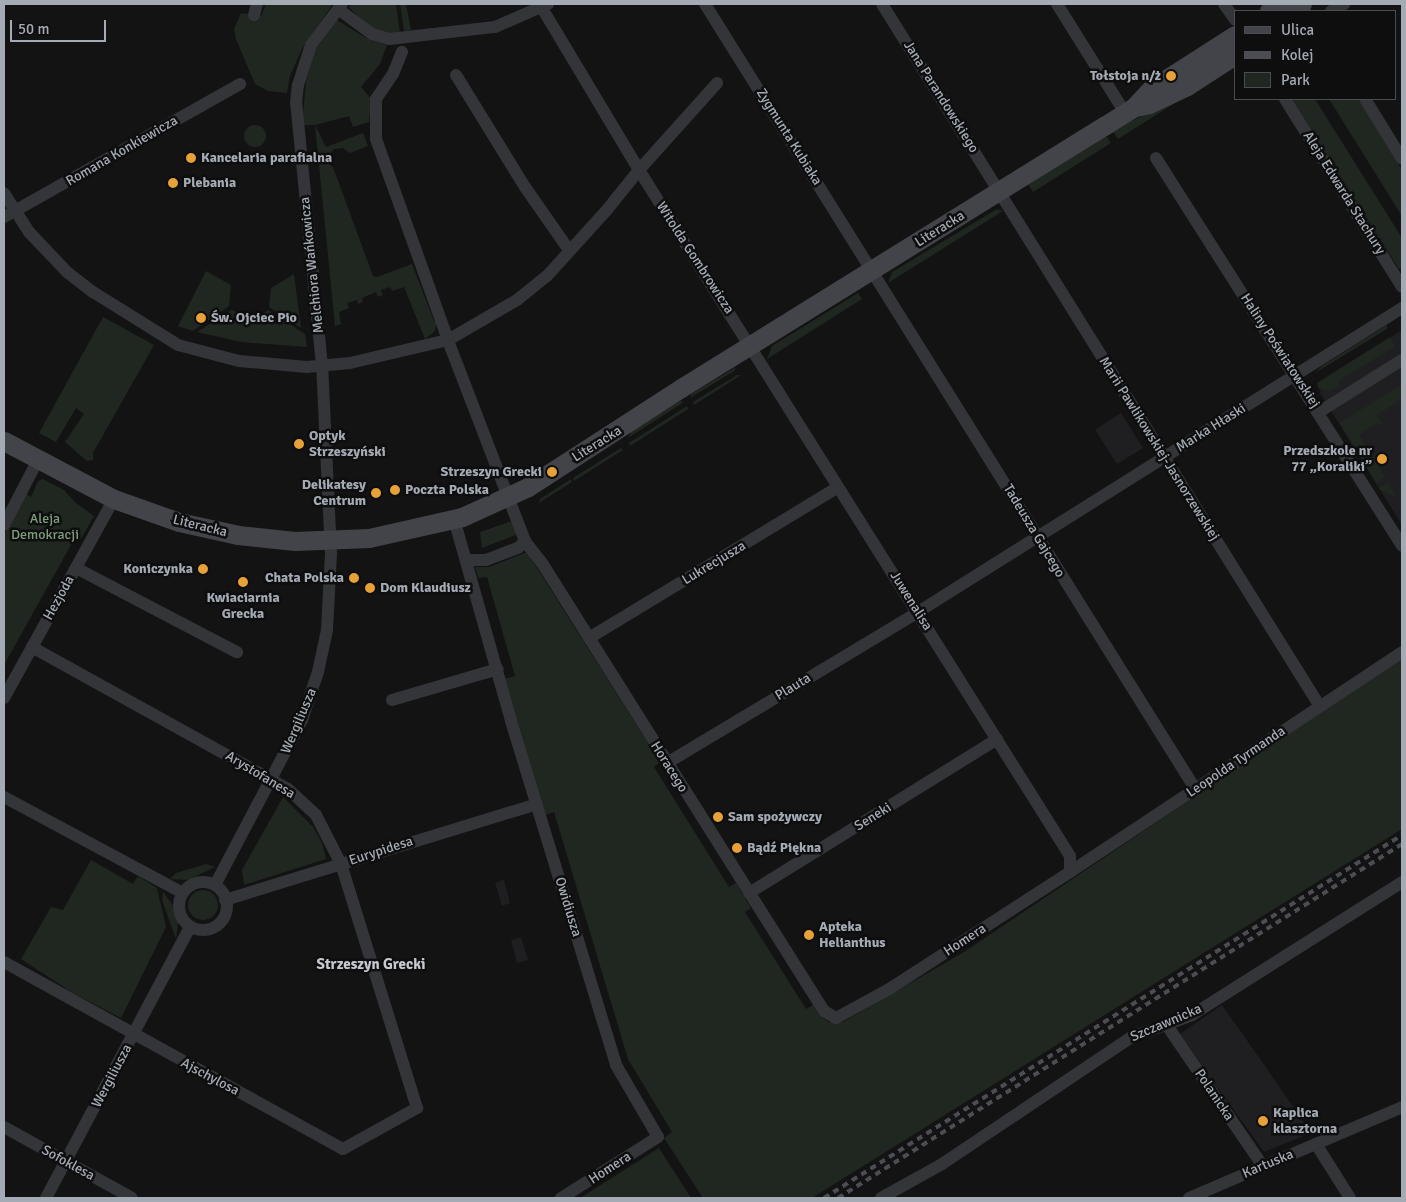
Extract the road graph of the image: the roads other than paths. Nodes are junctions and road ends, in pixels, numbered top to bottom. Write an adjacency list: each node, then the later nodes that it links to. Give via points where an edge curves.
1 (705, 4): 27 (street, Zygmunta Kubiaka)
2 (882, 4): 23 (street, Jana Parandowskiego)
3 (1057, 4): 18 (street)
4 (1224, 4): 9 (street)
5 (1344, 4): 8 (street)
6 (340, 6): 7 (street, via 372,34 389,39 495,27); 33 (street, Melchiora Wańkowicza, via 304,60 296,103)
7 (545, 6): 22 (street, Witolda Gombrowicza)
8 (1333, 10)
9 (1234, 19)
10 (1234, 36): 18 (street, Literacka, via 1152,88)
11 (402, 52): 30 (street, via 393,74 376,99 376,139)
12 (1234, 56): 18 (street, Literacka, via 1187,86)
13 (456, 75): 26 (street, via 525,187)
14 (717, 83): 22 (street)
15 (240, 84): 25 (street, Romana Konkiewicza)
16 (1286, 100): 28 (street, Aleja Edwarda Stachury)
17 (1366, 100): 19 (street)
18 (1130, 110): 23 (street, Literacka)
19 (1398, 141): 21 (street)
20 (1156, 158): 34 (street, Haliny Poświatowskiej)
21 (1402, 159)
22 (639, 170): 26 (street); 31 (street, Witolda Gombrowicza)
23 (1000, 191): 27 (street, Literacka); 37 (street, Marii Pawlikowskiej-Jasnorzewskiej)
24 (4, 193): 25 (street)
25 (9, 214): 33 (street, via 67,272 92,292 178,345 239,361 285,367)
26 (569, 250): 30 (street, via 546,276 517,300)
27 (872, 271): 31 (street, Literacka); 44 (street, Tadeusza Gajcego)
28 (1402, 286)
29 (1402, 308): 34 (street, Marka Hłaski)
30 (448, 340): 33 (street, via 385,356); 41 (street)
31 (751, 347): 39 (street, Juwenalisa); 41 (street, Literacka)
32 (1402, 360): 35 (street)
33 (322, 366): 45 (street, Melchiora Wańkowicza)
34 (1294, 376): 35 (street, Haliny Poświatowskiej); 37 (street, Marka Hłaski)
35 (1319, 412): 47 (street, Haliny Poświatowskiej)
36 (4, 442): 38 (street, Literacka)
37 (1163, 458): 44 (street, Marka Hłaski); 58 (street, Marii Pawlikowskiej-Jasnorzewskiej)
38 (38, 460): 40 (street, Literacka); 43 (street)
39 (838, 488): 50 (street, Juwenalisa); 51 (street, Lukrecjusza)
40 (114, 498): 45 (street, Literacka, via 164,517 218,532 270,539); 49 (street, Hezjoda)
41 (509, 498): 42 (street, Literacka); 46 (street, Horacego)
42 (454, 519): 45 (street, Literacka, via 392,534); 48 (street, Owidiusza)
43 (4, 525)
44 (1037, 536): 50 (street, Marka Hłaski); 62 (street, Tadeusza Gajcego)
45 (330, 540): 61 (street, Wergiliusza, via 330,600 318,672 299,727)
46 (525, 541): 48 (street, via 518,548 486,560); 51 (street, Horacego, via 534,549)
47 (1402, 544)
48 (467, 560): 55 (street, Owidiusza)
49 (76, 568): 52 (street, Hezjoda); 53 (street)
50 (918, 612): 59 (street, Juwenalisa); 60 (street, Plauta)
51 (589, 638): 60 (street, Horacego)
52 (32, 646): 56 (street, Hezjoda); 61 (street, Arystofanesa)
53 (237, 652)
54 (1402, 652): 58 (street, Leopolda Tyrmanda)
55 (498, 669): 57 (street); 64 (street, Owidiusza)
56 (4, 698)
57 (392, 700)
58 (1319, 705): 62 (street, Leopolda Tyrmanda)
59 (997, 739): 66 (street, Juwenalisa, via 1070,856); 70 (street, Seneki)
60 (667, 763): 70 (street, Horacego)
61 (271, 780): 65 (street, Arystofanesa, via 288,789 316,815); 68 (street, Wergiliusza)
62 (1196, 790): 66 (street, Leopolda Tyrmanda)
63 (4, 797): 69 (street)
64 (537, 804): 65 (street, Eurypidesa); 80 (street, Owidiusza, via 616,1065)
65 (342, 864): 71 (street, Eurypidesa); 78 (street, Arystofanesa, via 392,1036)
66 (1070, 872): 74 (street, Homera)
67 (1402, 882): 75 (street, Szczawnicka, via 1192,1015)
68 (215, 886): 69 (street, via 198,883); 71 (street)
69 (183, 893): 72 (street, via 179,912)
70 (749, 893): 74 (street, Horacego, via 824,1012 836,1018)
71 (226, 900): 72 (street, via 223,918 217,925 199,930)
72 (190, 927): 76 (street, Wergiliusza)
73 (4, 962): 76 (street, Ajschylosa)
74 (846, 1016)
75 (1166, 1024): 83 (street, Polanicka); 87 (street, Szczawnicka, via 1132,1037 942,1164)
76 (134, 1036): 78 (street, Ajschylosa, via 343,1149); 82 (street, Wergiliusza)
77 (1402, 1107): 81 (street, Kartuska)
78 (417, 1108)
79 (4, 1127): 82 (street, Sofoklesa)
80 (658, 1137): 86 (street, Homera)
81 (1316, 1144): 83 (street, Kartuska); 89 (street)
82 (66, 1162): 84 (street, Wergiliusza); 85 (street, Sofoklesa)
83 (1263, 1166): 88 (street, Kartuska)
84 (46, 1198)
85 (132, 1198)
86 (561, 1198)
87 (881, 1198)
88 (1189, 1198)
89 (1350, 1198)

